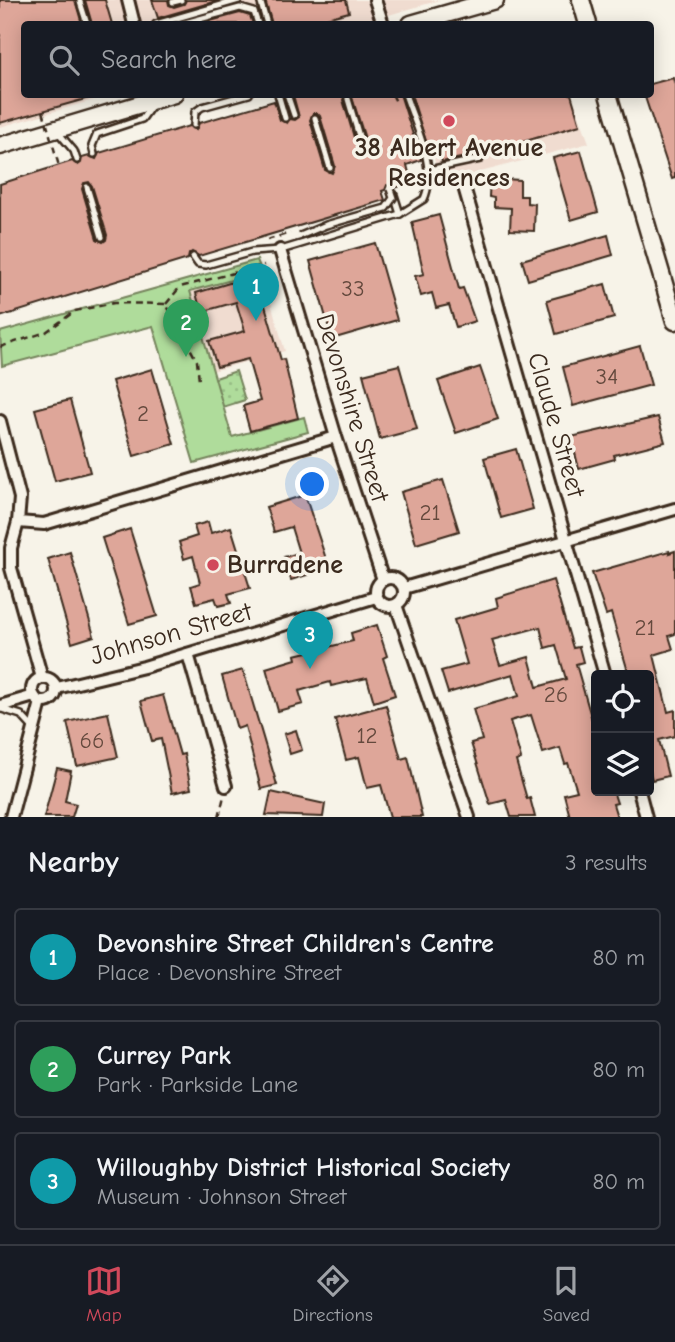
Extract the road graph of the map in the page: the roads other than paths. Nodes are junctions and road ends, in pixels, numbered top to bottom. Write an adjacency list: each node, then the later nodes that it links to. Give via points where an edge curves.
1 (128, 0): 13 (street)
2 (181, 0): 10 (lane)
3 (239, 0): 14 (lane)
4 (252, 0): 11 (lane)
5 (260, 0): 11 (lane)
6 (375, 0): 18 (street)
7 (495, 0): 19 (main road)
8 (581, 0): 20 (main road)
9 (80, 2): 12 (lane)
10 (173, 2)
11 (262, 7): 17 (lane)
12 (86, 21)
13 (134, 21)
14 (166, 21)
15 (192, 21): 16 (lane, via 240,8 254,12)
16 (257, 21)
17 (266, 21)
18 (382, 21)
19 (422, 21)
20 (587, 21)
21 (162, 98): 28 (main road)
22 (235, 98): 32 (lane, via 202,107 195,113)
23 (279, 98): 30 (lane)
24 (288, 98): 29 (lane)
25 (406, 98): 40 (lane)
26 (609, 98): 47 (main road)
27 (348, 99): 34 (lane)
28 (156, 100): 33 (main road); 36 (lane, via 142,119 97,134)
29 (294, 116)
30 (285, 118)
31 (315, 118): 39 (lane)
32 (194, 125)
33 (56, 130): 35 (main road); 38 (lane)
34 (361, 143)
35 (0, 146)
36 (94, 154)
37 (480, 154): 40 (lane, via 480,159)
38 (77, 160)
39 (330, 168)
40 (429, 170): 43 (lane, via 424,199)
41 (87, 187): 44 (lane)
42 (464, 187): 52 (street, Claude Street)
43 (400, 214): 45 (lane); 45 (lane, bridge, via 391,189 393,198 386,208 326,225)
44 (102, 237)
45 (279, 250): 46 (lane, via 206,265); 49 (street, Devonshire Street)
46 (193, 257)
47 (675, 321)
48 (0, 421): 51 (street, via 19,486)
49 (336, 437): 51 (street, via 44,524); 54 (street, Devonshire Street)
50 (675, 509): 52 (street)
51 (18, 522): 53 (street)
52 (565, 541): 55 (street); 59 (street, Claude Street)
53 (6, 547): 60 (street)
54 (383, 580): 55 (street, via 396,579); 56 (street, via 376,587)
55 (404, 588): 57 (street)
56 (376, 597): 57 (street, via 383,604); 58 (street, Johnson Street)
57 (396, 605): 68 (street)
58 (188, 654): 61 (street, Johnson Street); 65 (street)
59 (604, 670)
60 (42, 678): 61 (street, via 52,680); 62 (street, via 32,687)
61 (57, 688): 62 (street, via 46,702)
62 (38, 699): 63 (street); 64 (street)
63 (0, 707): 64 (lane, via 21,715)
64 (34, 729): 67 (street)
65 (226, 786)
66 (640, 796): 69 (street)
67 (10, 817)
68 (469, 817)
69 (646, 817)

